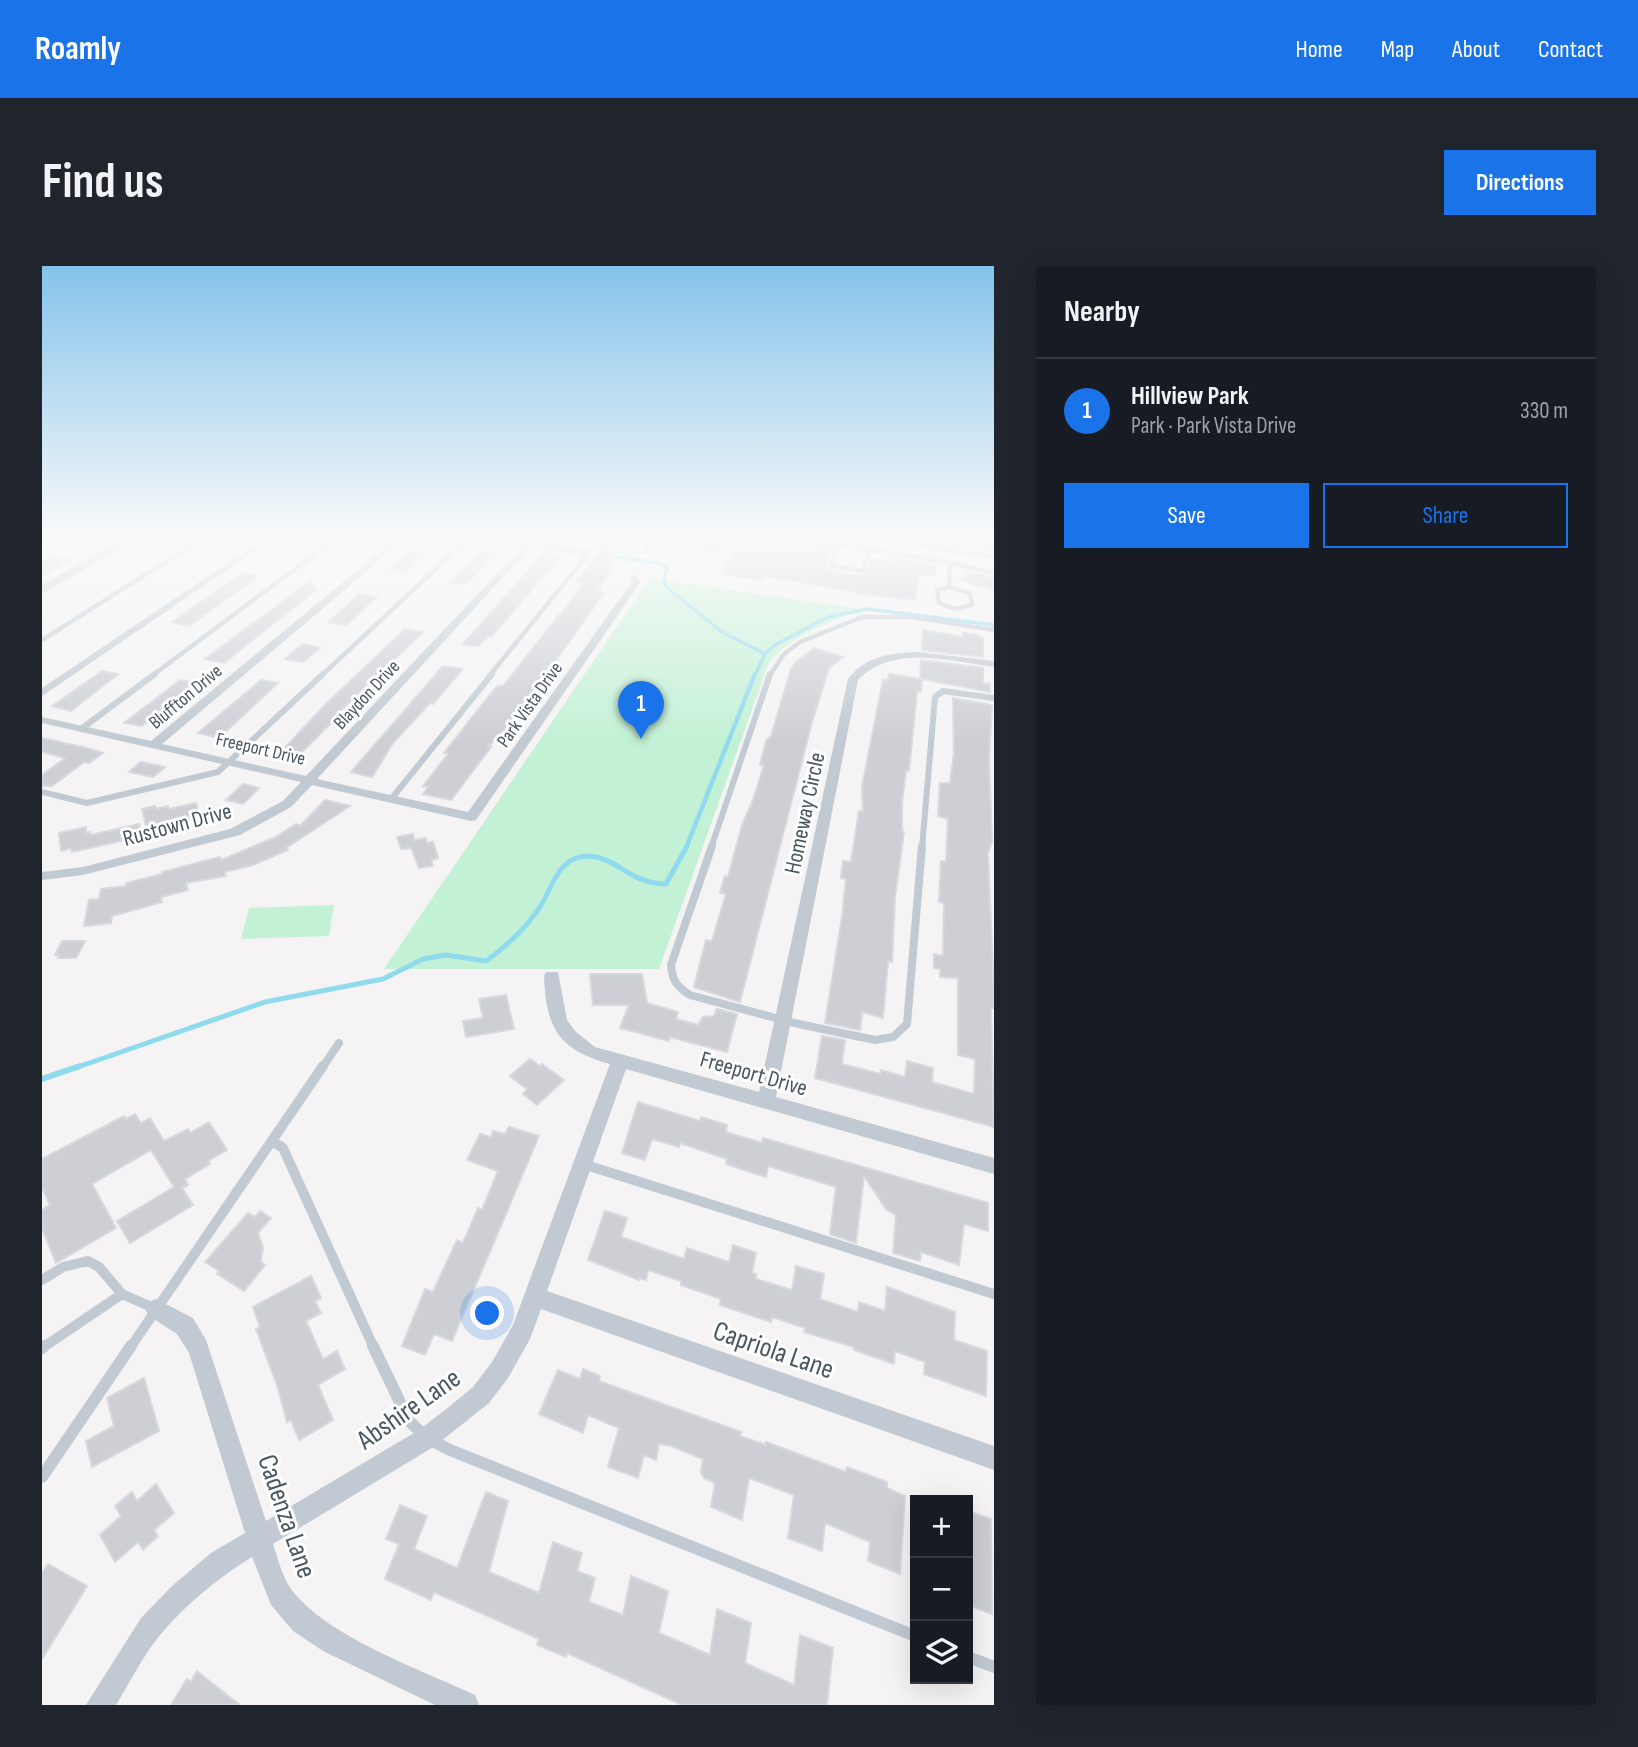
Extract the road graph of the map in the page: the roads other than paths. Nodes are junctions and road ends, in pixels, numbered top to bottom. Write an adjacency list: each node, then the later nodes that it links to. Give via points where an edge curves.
1 (96, 606): 12 (lane)
2 (170, 606): 14 (street)
3 (245, 606): 17 (lane)
4 (320, 606): 18 (street, Bluffton Drive)
5 (396, 606): 19 (lane)
6 (471, 606): 20 (street, Blaydon Drive)
7 (546, 606): 22 (lane)
8 (620, 606): 23 (street, Park Vista Drive)
9 (947, 606): 10 (lane)
10 (970, 606)
11 (994, 630): 26 (lane, via 863,616 792,645 778,659 711,846 671,976 677,987 690,995)
12 (42, 640)
13 (994, 664): 26 (street, Homeway Circle, via 907,655 858,670)
14 (42, 693)
15 (994, 698): 26 (lane, via 943,691 935,697 907,1024 894,1037 875,1040)
16 (42, 720): 17 (street, Freeport Drive)
17 (81, 729): 18 (street, Freeport Drive)
18 (153, 745): 19 (street, Freeport Drive)
19 (229, 762): 20 (street, Freeport Drive); 21 (lane, via 203,777 87,803)
20 (309, 780): 22 (street, Freeport Drive); 24 (street, Rustown Drive, via 287,804 235,832 83,871)
21 (42, 792)
22 (392, 798): 23 (street, Freeport Drive)
23 (471, 817)
24 (42, 876)
25 (552, 976): 28 (street, Freeport Drive, via 559,1021 569,1039 590,1052)
26 (783, 1020): 29 (street, Homeway Circle)
27 (339, 1043): 30 (lane)
28 (620, 1061): 29 (street, Freeport Drive); 31 (street, Abshire Lane)
29 (765, 1102): 32 (street, Freeport Drive)
30 (272, 1141): 37 (lane); 39 (lane, via 283,1148 409,1421)
31 (583, 1164): 35 (lane); 36 (street, Abshire Lane)
32 (994, 1166)
33 (42, 1280): 34 (lane, via 63,1267 88,1261 99,1266)
34 (121, 1294): 37 (lane); 38 (lane)
35 (994, 1294)
36 (535, 1297): 39 (street, Abshire Lane, via 522,1331 481,1395); 40 (street, Capriola Lane)
37 (156, 1309): 41 (lane); 42 (street, Cadenza Lane, via 184,1326 198,1348)
38 (42, 1348)
39 (427, 1438): 42 (street, Abshire Lane); 43 (lane)
40 (994, 1458)
41 (42, 1477)
42 (259, 1538): 46 (street, Abshire Lane, via 220,1562 150,1627); 47 (street, Cadenza Lane, via 280,1596 302,1622 332,1642)
43 (910, 1634)
44 (973, 1659): 45 (lane)
45 (994, 1667)
46 (100, 1705)
47 (465, 1705)

